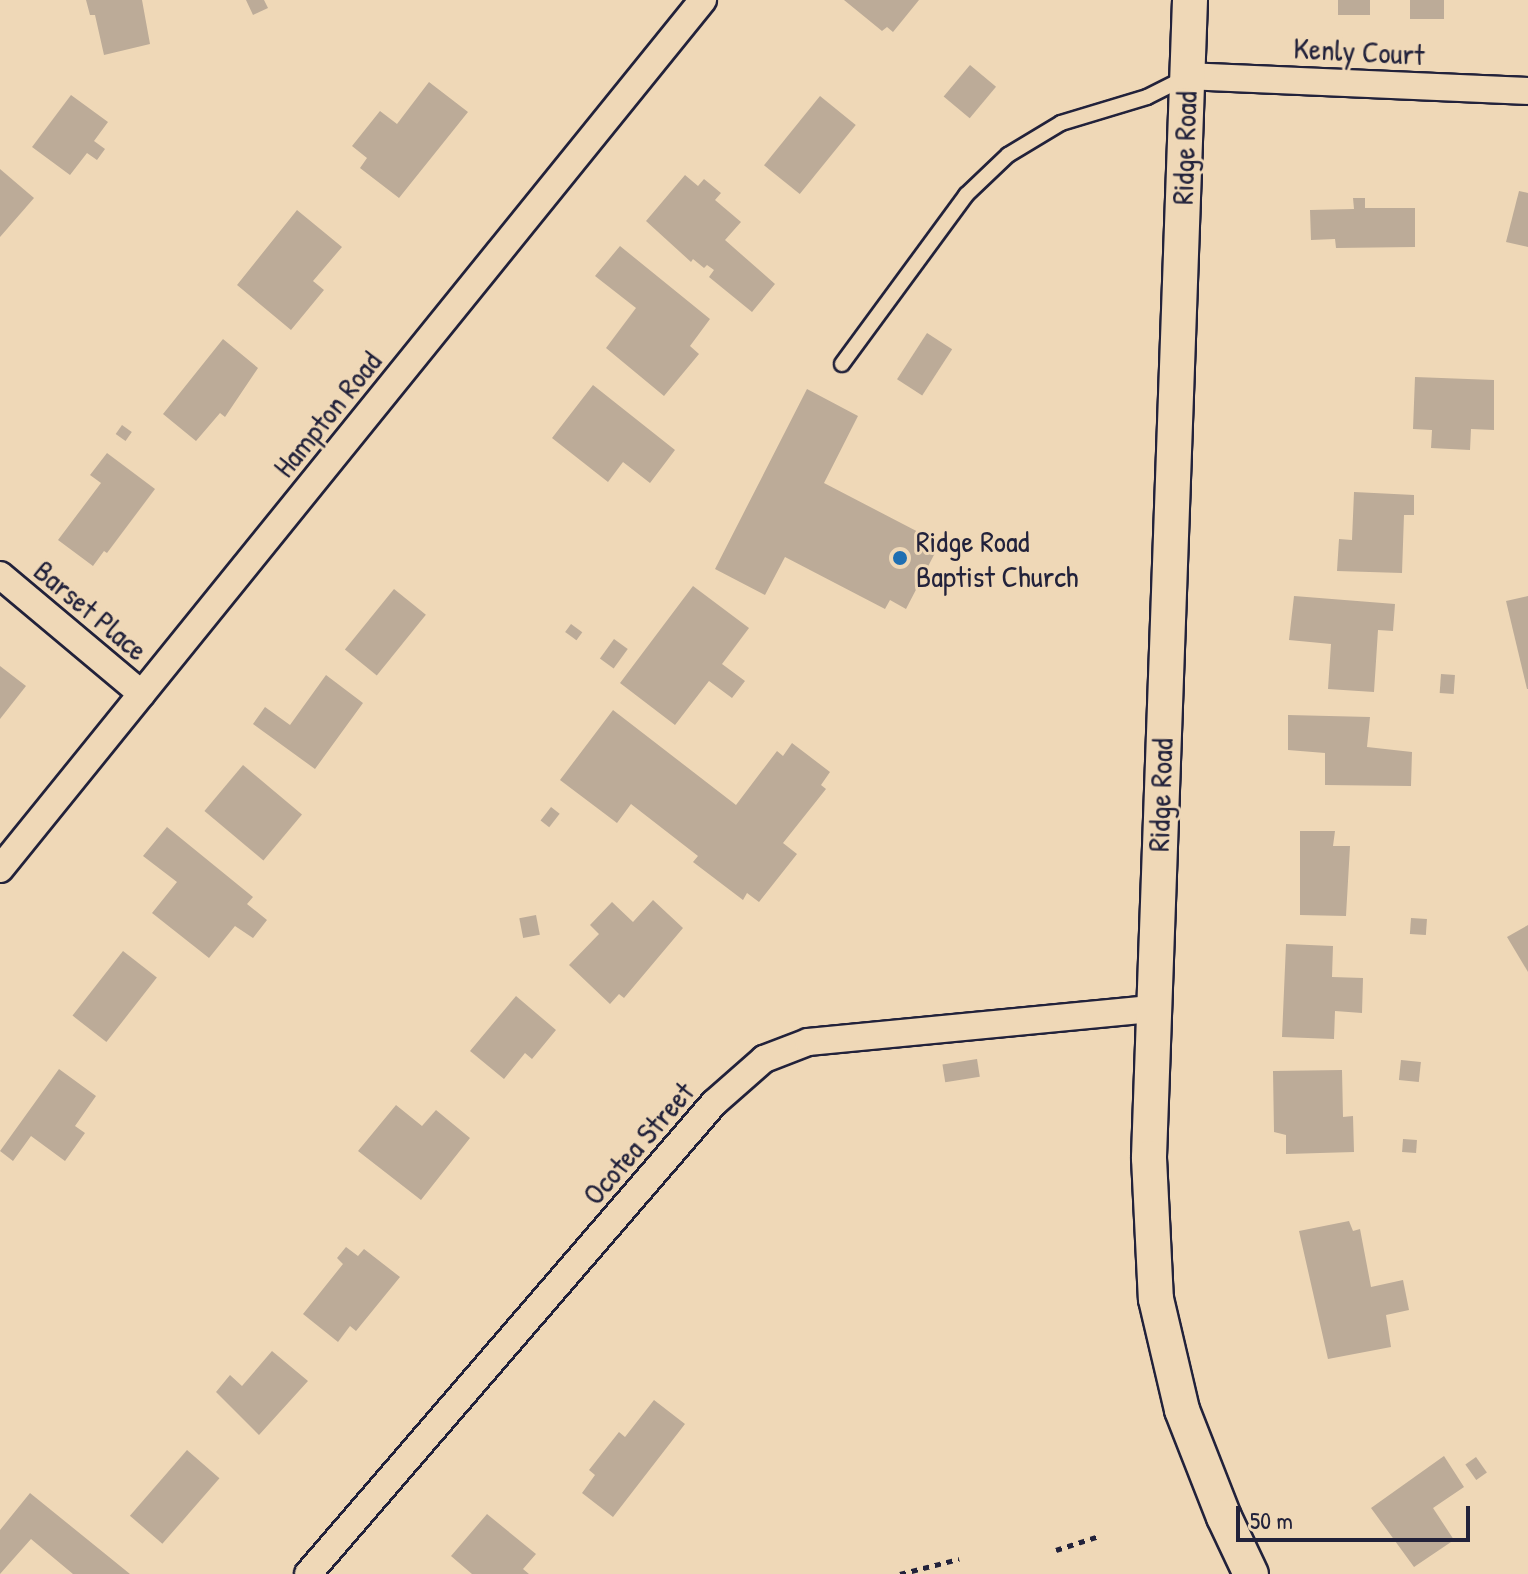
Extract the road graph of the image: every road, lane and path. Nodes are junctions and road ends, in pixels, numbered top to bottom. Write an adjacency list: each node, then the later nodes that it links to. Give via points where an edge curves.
1 (703, 0): 7 (street, Hampton Road)
2 (1190, 0): 3 (street, Ridge Road)
3 (1187, 76): 4 (street, Kenly Court); 5 (lane, via 1147,97 1061,123 1008,155 966,195); 9 (street, Ridge Road)
4 (1528, 91)
5 (842, 364)
6 (0, 575): 7 (street, Barset Place)
7 (142, 694): 8 (street, Hampton Road)
8 (0, 869)
9 (1153, 1009): 13 (street, Ocotea Street, via 808,1042 764,1059 714,1103); 15 (street, Ridge Road, via 1149,1158 1156,1299 1182,1410)
10 (1099, 1536): 11 (path)
11 (1056, 1550)
12 (959, 1559): 14 (path)
13 (308, 1574)
14 (900, 1574)
15 (1251, 1574)

